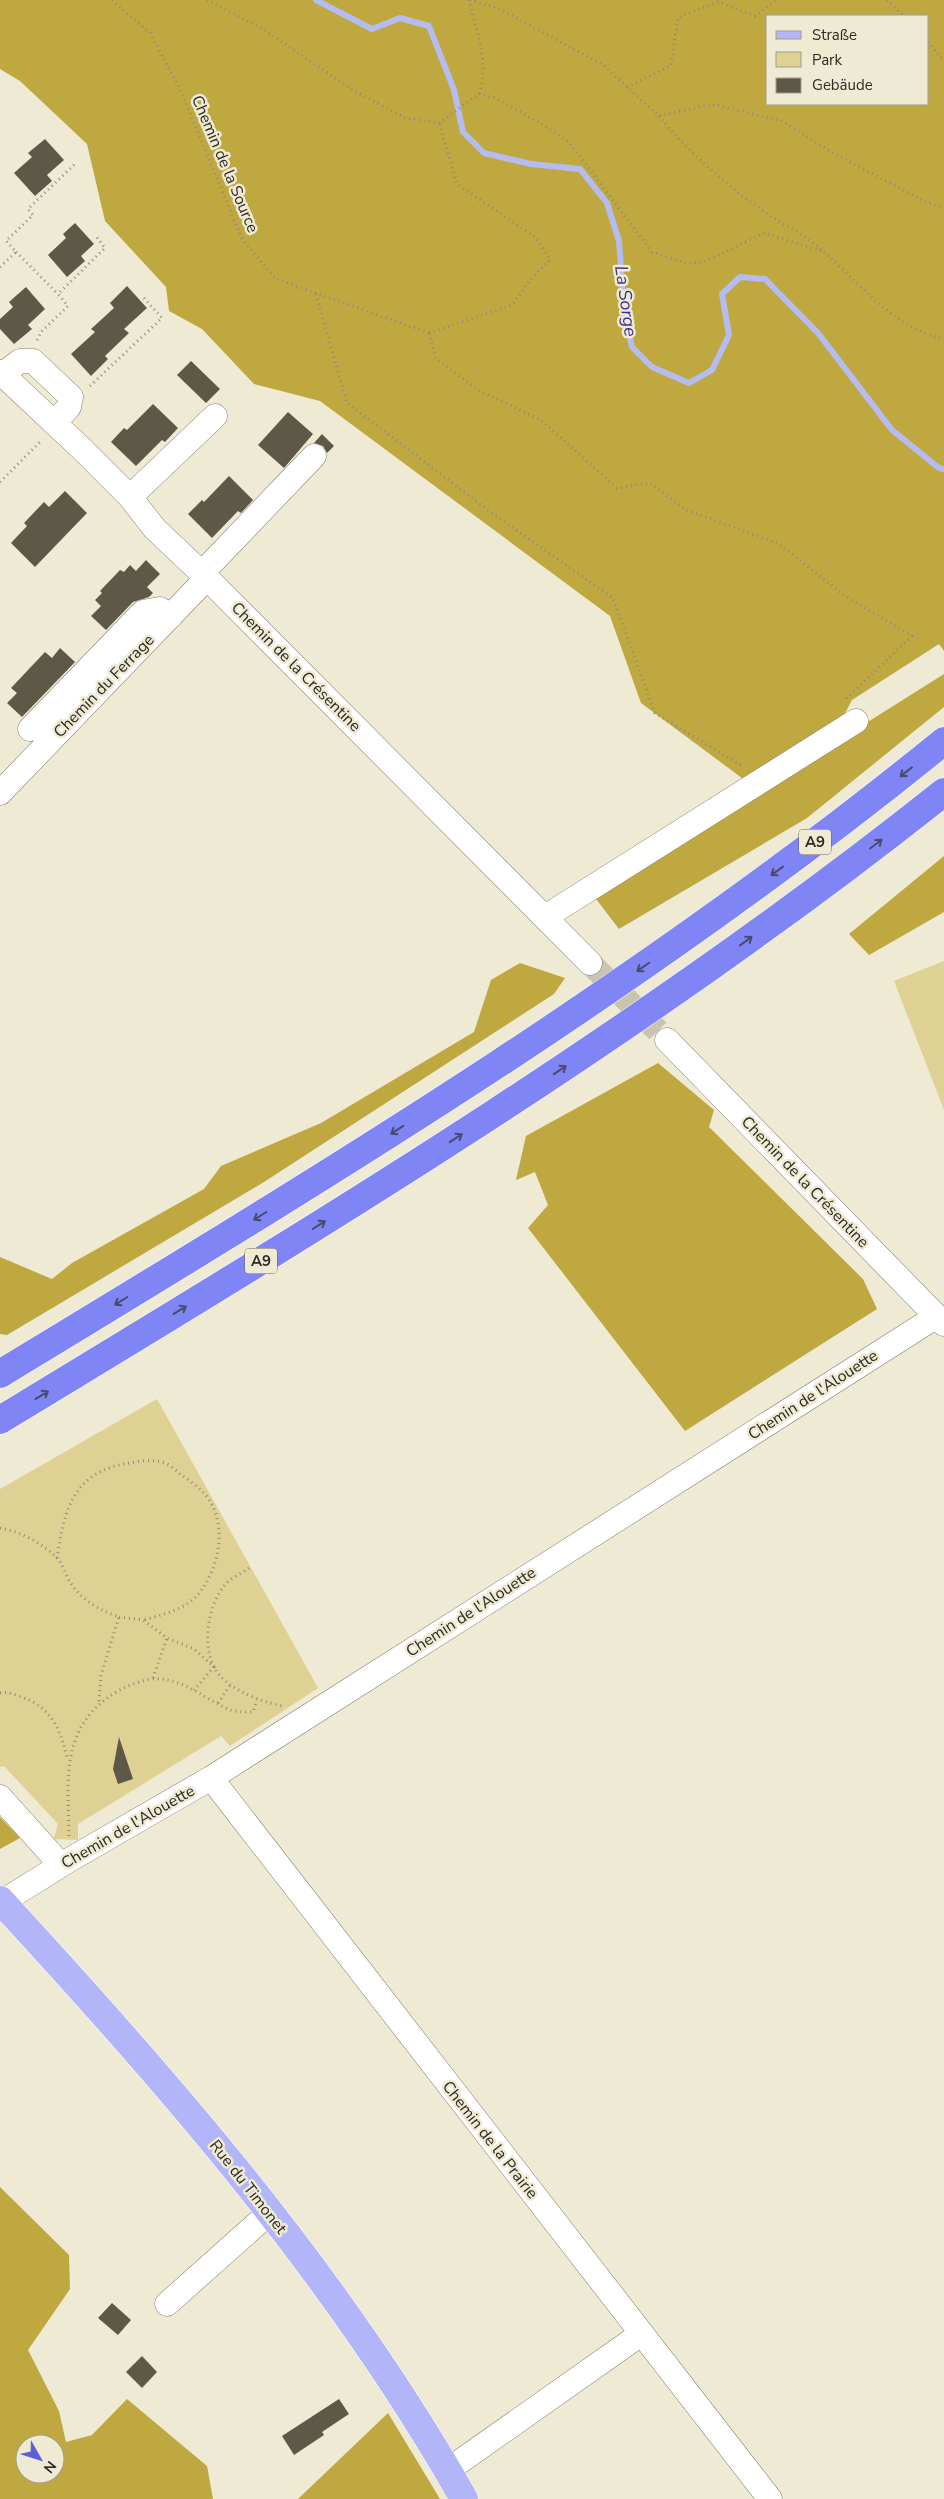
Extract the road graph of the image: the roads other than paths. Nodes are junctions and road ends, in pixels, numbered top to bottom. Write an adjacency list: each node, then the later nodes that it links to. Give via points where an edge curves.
1 (1, 373): 3 (street, Chemin de la Crésentine); 3 (street, via 20,360 33,361 71,397 69,407)
2 (215, 416): 5 (street)
3 (55, 424): 5 (street, Chemin de la Crésentine)
4 (314, 456): 6 (street, Chemin du Ferrage)
5 (130, 498): 6 (street, Chemin de la Crésentine, via 155,529)
6 (205, 576): 7 (street, Chemin du Ferrage); 13 (street, Chemin de la Crésentine)
7 (171, 616): 9 (street, via 160,609 144,612); 11 (street, Chemin du Ferrage)
8 (846, 727): 13 (street)
9 (30, 729)
10 (944, 741): 17 (highway, A9, one-way to 17, via 780,869 593,1001 313,1183)
11 (5, 777)
12 (944, 792): 18 (highway, A9, one-way to 12, via 527,1092 802,901)
13 (545, 917): 14 (street, Chemin de la Crésentine)
14 (590, 963)
15 (666, 1040): 16 (street, Chemin de la Crésentine)
16 (940, 1320): 19 (street, Chemin de l'Alouette)
17 (3, 1367)
18 (0, 1420)
19 (211, 1778): 21 (street, Chemin de l'Alouette); 25 (street, Chemin de la Prairie)
20 (0, 1797): 21 (street)
21 (66, 1862): 22 (street, Chemin de l'Alouette)
22 (1, 1901): 23 (main road, Rue du Timonet, via 92,1999)
23 (269, 2212): 24 (street); 26 (main road, Rue du Timonet, via 378,2360)
24 (167, 2304)
25 (640, 2334): 26 (street); 28 (street, Chemin de la Prairie)
26 (448, 2470): 27 (main road, Rue du Timonet)
27 (464, 2499)
28 (770, 2499)

